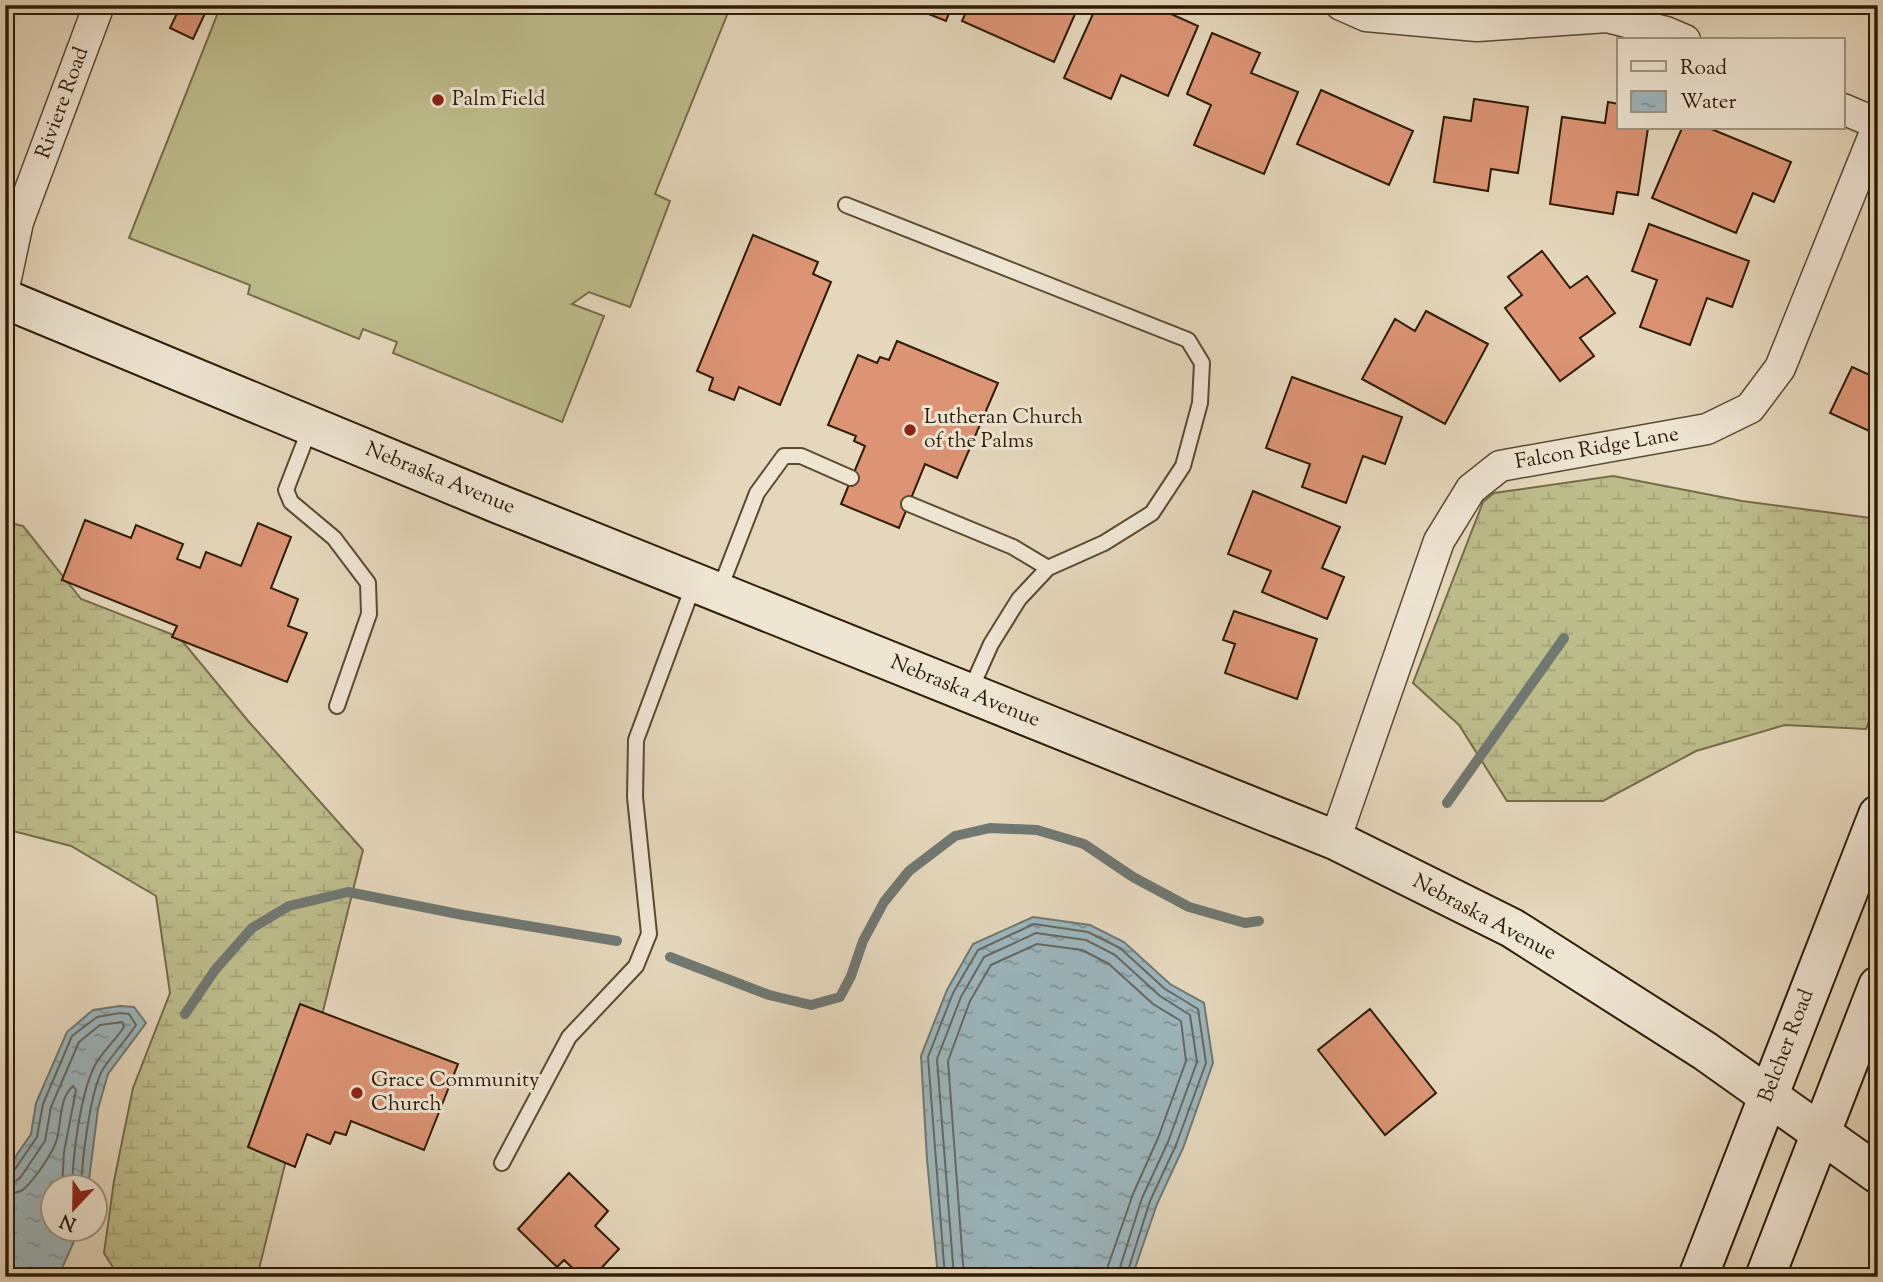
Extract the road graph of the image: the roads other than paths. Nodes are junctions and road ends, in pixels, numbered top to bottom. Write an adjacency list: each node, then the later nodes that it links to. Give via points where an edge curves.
1 (99, 5): 7 (street, Riviere Road, via 18,222)
2 (1341, 5): 3 (street, via 1366,16 1477,26 1607,17)
3 (1680, 38)
4 (1844, 109): 5 (street)
5 (1878, 125): 17 (street, Falcon Ridge Lane, via 1780,368 1750,408 1707,429 1500,466 1471,489 1439,541)
6 (846, 205): 12 (lane, via 1188,341 1202,363 1200,403 1184,466 1152,513 1104,543)
7 (5, 283)
8 (5, 299): 9 (main road, Nebraska Avenue)
9 (311, 426): 13 (main road, Nebraska Avenue); 15 (lane, via 286,490 290,502 334,538 368,583 369,614)
10 (851, 478): 13 (lane, via 801,456 784,456 757,493)
11 (909, 503): 12 (lane, via 1013,547)
12 (1048, 568): 14 (lane, via 1019,599 991,644)
13 (706, 587): 14 (main road, Nebraska Avenue); 21 (lane, via 636,740 635,797 649,934 636,966 569,1037)
14 (969, 693): 17 (main road, Nebraska Avenue)
15 (337, 706)
16 (1878, 815): 19 (main road, Belcher Road)
17 (1335, 840): 19 (main road, Nebraska Avenue, via 1512,928)
18 (1878, 986): 20 (main road)
19 (1768, 1096): 20 (main road, Nebraska Avenue); 23 (main road, Belcher Road)
20 (1820, 1133): 22 (main road, Nebraska Avenue); 24 (main road)
21 (502, 1163)
22 (1878, 1174)
23 (1698, 1277)
24 (1765, 1277)

